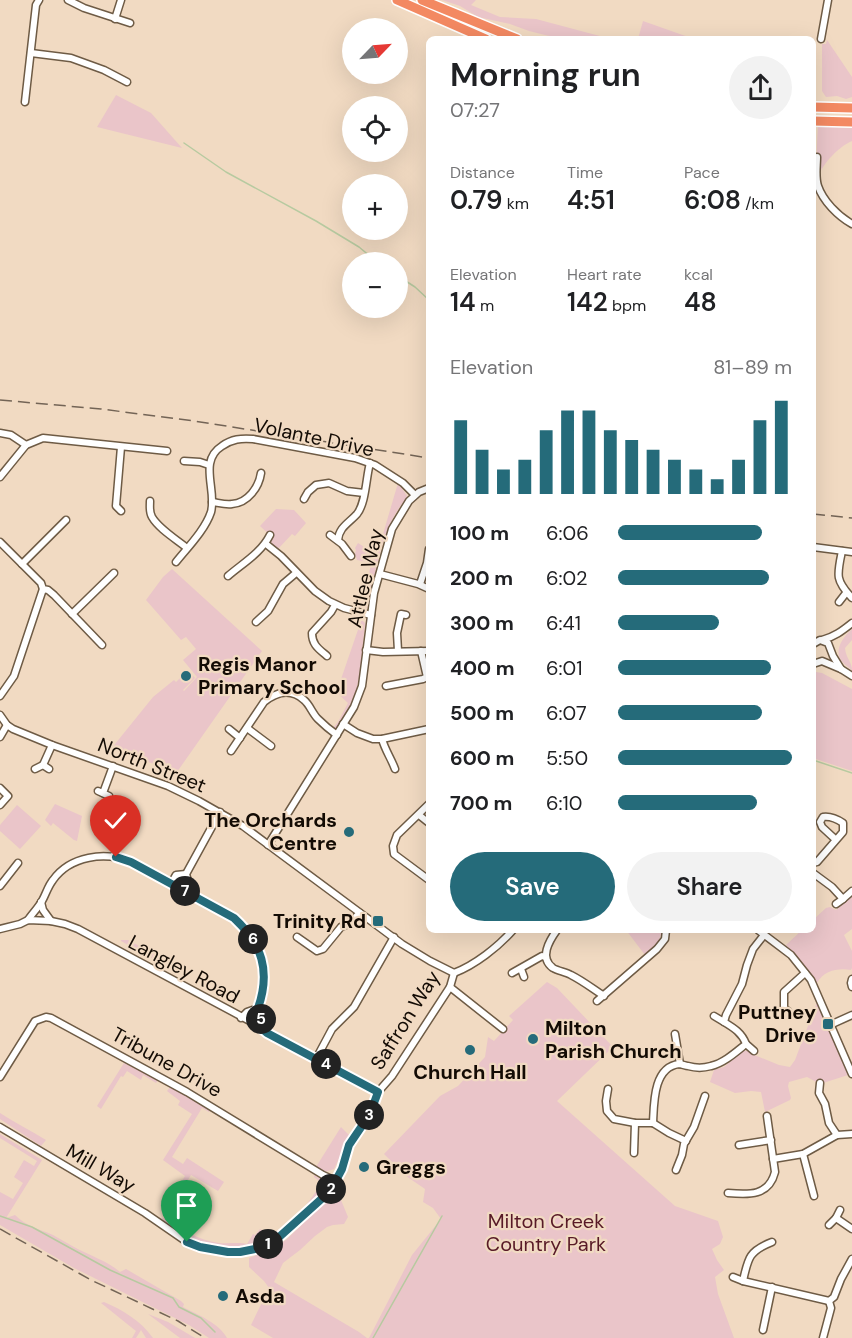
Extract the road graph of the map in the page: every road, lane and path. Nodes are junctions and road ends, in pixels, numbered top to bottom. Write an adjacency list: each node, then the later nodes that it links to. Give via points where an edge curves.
1 (39, 0): 12 (street)
2 (68, 0): 7 (street)
3 (121, 0): 7 (street)
4 (397, 0): 9 (highway)
5 (422, 0): 10 (highway)
6 (828, 0): 11 (street)
7 (115, 19): 8 (street)
8 (130, 23)
9 (479, 36)
10 (510, 36)
11 (820, 39)
12 (32, 53): 13 (street, via 71,58); 14 (street)
13 (127, 82)
14 (26, 102)
15 (816, 107): 16 (highway)
16 (852, 108)
17 (816, 121): 18 (highway)
18 (852, 122)
19 (817, 157): 20 (street, via 816,179 821,193)
20 (852, 224)
21 (0, 433): 22 (street)
22 (26, 445): 23 (street, via 43,438); 29 (street)
23 (121, 447): 24 (street); 36 (street, via 116,506)
24 (167, 452)
25 (184, 461): 27 (street)
26 (370, 463): 27 (street, Volante Drive, via 239,438 218,448); 31 (street); 32 (street, Volante Drive, via 389,472)
27 (209, 465): 35 (street)
28 (261, 473): 35 (street, via 255,490 243,501)
29 (0, 477)
30 (426, 490): 32 (street, Attlee Way)
31 (364, 493): 33 (street, via 329,483 316,485); 40 (street, via 359,516 342,527)
32 (415, 495): 53 (street, Attlee Way, via 392,529)
33 (304, 499)
34 (150, 501): 43 (street, via 150,515)
35 (212, 502): 43 (street, via 211,512)
36 (121, 511)
37 (66, 520): 49 (street)
38 (270, 535): 42 (street)
39 (330, 535): 40 (street)
40 (338, 540): 47 (street)
41 (0, 542): 49 (street)
42 (266, 544): 52 (street); 54 (street)
43 (187, 548): 48 (street)
44 (816, 548): 45 (street)
45 (842, 551): 46 (street); 58 (street, via 838,578)
46 (852, 552)
47 (351, 556)
48 (176, 562)
49 (22, 564): 57 (street)
50 (426, 566): 55 (street)
51 (114, 573): 62 (street)
52 (296, 573): 61 (street); 65 (street, via 283,584 268,611)
53 (380, 574): 55 (street); 63 (street, Attlee Way)
54 (228, 576)
55 (420, 584): 56 (street)
56 (426, 587)
57 (43, 589): 62 (street); 84 (street, via 14,676)
58 (846, 593): 59 (street); 60 (street)
59 (852, 598)
60 (839, 602)
61 (335, 605): 63 (street); 77 (street, via 312,633 315,646)
62 (72, 614): 71 (street)
63 (371, 615): 73 (street, Attlee Way)
64 (406, 615): 74 (street, via 401,614)
65 (256, 622)
66 (852, 623): 67 (street)
67 (841, 632): 69 (street); 72 (street)
68 (816, 637): 69 (street)
69 (821, 640): 70 (street); 72 (street)
70 (816, 642)
71 (102, 645)
72 (831, 649): 78 (street, via 829,657); 79 (street)
73 (366, 650): 74 (street); 86 (street, Attlee Way, via 362,686)
74 (398, 651): 75 (street)
75 (421, 651): 76 (street); 80 (street)
76 (426, 651)
77 (327, 657)
78 (818, 662): 79 (street)
79 (841, 669): 81 (street)
80 (426, 672)
81 (852, 676)
82 (426, 677): 83 (street)
83 (386, 686)
84 (0, 696)
85 (0, 716): 87 (street)
86 (343, 724): 91 (street, Attlee Way); 94 (street, via 364,736)
87 (7, 725): 92 (street); 95 (street, North Street)
88 (247, 728): 91 (street, via 264,702 286,692 304,700); 93 (street); 96 (street)
89 (229, 729): 93 (street)
90 (426, 730): 94 (street)
91 (337, 735): 109 (street, Attlee Way)
92 (0, 737)
93 (240, 738): 97 (street)
94 (382, 739): 100 (street)
95 (52, 745): 98 (street, North Street); 99 (street, via 46,767)
96 (271, 746)
97 (231, 751)
98 (113, 766): 102 (street); 105 (street, North Street, via 173,788)
99 (35, 769)
100 (395, 769)
101 (0, 788): 103 (street, via 8,796)
102 (103, 793)
103 (0, 805)
104 (426, 807): 106 (street)
105 (220, 812): 109 (street, North Street); 112 (street)
106 (419, 815): 107 (street); 114 (street, via 397,835 393,846 394,854)
107 (426, 821)
108 (835, 839): 110 (street)
109 (268, 845): 122 (street, North Street)
110 (816, 862)
111 (18, 863): 116 (street)
112 (186, 874): 115 (street, via 176,875); 118 (street)
113 (816, 875): 119 (street)
114 (426, 878)
115 (171, 884): 118 (street); 120 (street, via 122,858 93,856 76,861 54,878)
116 (0, 886)
117 (852, 891): 119 (street)
118 (187, 892): 144 (street, via 234,918 254,940 264,970)
119 (843, 899): 121 (street)
120 (41, 902): 123 (street); 124 (street)
121 (836, 904)
122 (360, 913): 131 (street, via 320,951); 132 (street, North Street)
123 (28, 920): 124 (street, Langley Road); 125 (street, Langley Road)
124 (51, 921): 148 (street, Langley Road, via 78,929)
125 (0, 929)
126 (510, 933): 135 (street, via 471,965)
127 (555, 933): 133 (street)
128 (666, 933): 142 (street, via 657,949)
129 (761, 933): 149 (street)
130 (762, 933): 137 (street, via 791,955)
131 (297, 937)
132 (394, 937): 135 (street, North Street); 156 (street, via 354,1007 332,1029)
133 (545, 957): 134 (street); 142 (street, via 554,969)
134 (521, 969): 136 (street); 138 (street)
135 (454, 973): 140 (street, Saffron Way)
136 (512, 973)
137 (805, 973): 145 (street, via 784,992 784,1009); 150 (street)
138 (524, 977)
139 (852, 979): 141 (street)
140 (450, 987): 152 (street); 162 (street, Saffron Way, via 392,1077)
141 (852, 987)
142 (604, 996): 143 (street)
143 (597, 1001)
144 (258, 1008): 148 (street); 151 (street)
145 (788, 1011)
146 (852, 1015): 150 (street)
147 (714, 1016): 149 (street)
148 (241, 1018): 151 (street, Langley Road)
149 (724, 1022): 154 (street, via 739,1032)
150 (830, 1025): 158 (street)
151 (261, 1028): 156 (street, Langley Road)
152 (503, 1029)
153 (675, 1034): 157 (street)
154 (746, 1044): 155 (street); 157 (street, via 714,1066)
155 (754, 1051)
156 (316, 1059): 162 (street, Langley Road)
157 (680, 1064): 166 (street, via 661,1076)
158 (852, 1074)
159 (0, 1077): 177 (street, Tribune Drive, via 35,1021 51,1018 187,1092)
160 (820, 1083): 169 (street, via 818,1095)
161 (608, 1089): 165 (street, via 607,1111 614,1119)
162 (378, 1092): 177 (street, Saffron Way, via 370,1114 349,1145)
163 (705, 1096): 171 (street)
164 (767, 1116): 170 (street)
165 (635, 1123): 166 (street); 173 (street)
166 (653, 1123): 171 (street)
167 (0, 1127): 177 (street, Mill Way, via 187,1242 228,1252 255,1249 278,1238)
168 (852, 1134): 169 (street)
169 (837, 1135): 174 (street)
170 (771, 1140): 172 (street); 175 (street)
171 (686, 1141): 176 (street)
172 (739, 1145)
173 (633, 1153)
174 (803, 1154): 175 (street); 179 (street)
175 (773, 1159): 178 (street, via 774,1177 761,1193)
176 (676, 1170)
177 (336, 1181)
178 (728, 1194)
179 (813, 1196)
180 (840, 1210): 181 (street)
181 (836, 1218): 182 (street); 183 (street)
182 (830, 1225)
183 (852, 1229)
184 (772, 1242): 185 (street)
185 (763, 1246): 186 (street); 189 (street, via 747,1261)
186 (766, 1254)
187 (852, 1259): 191 (street)
188 (733, 1277): 189 (street)
189 (743, 1281): 190 (street)
190 (772, 1287): 191 (street); 192 (street)
191 (829, 1301): 193 (street, via 831,1308)
192 (763, 1330)
193 (823, 1338)

